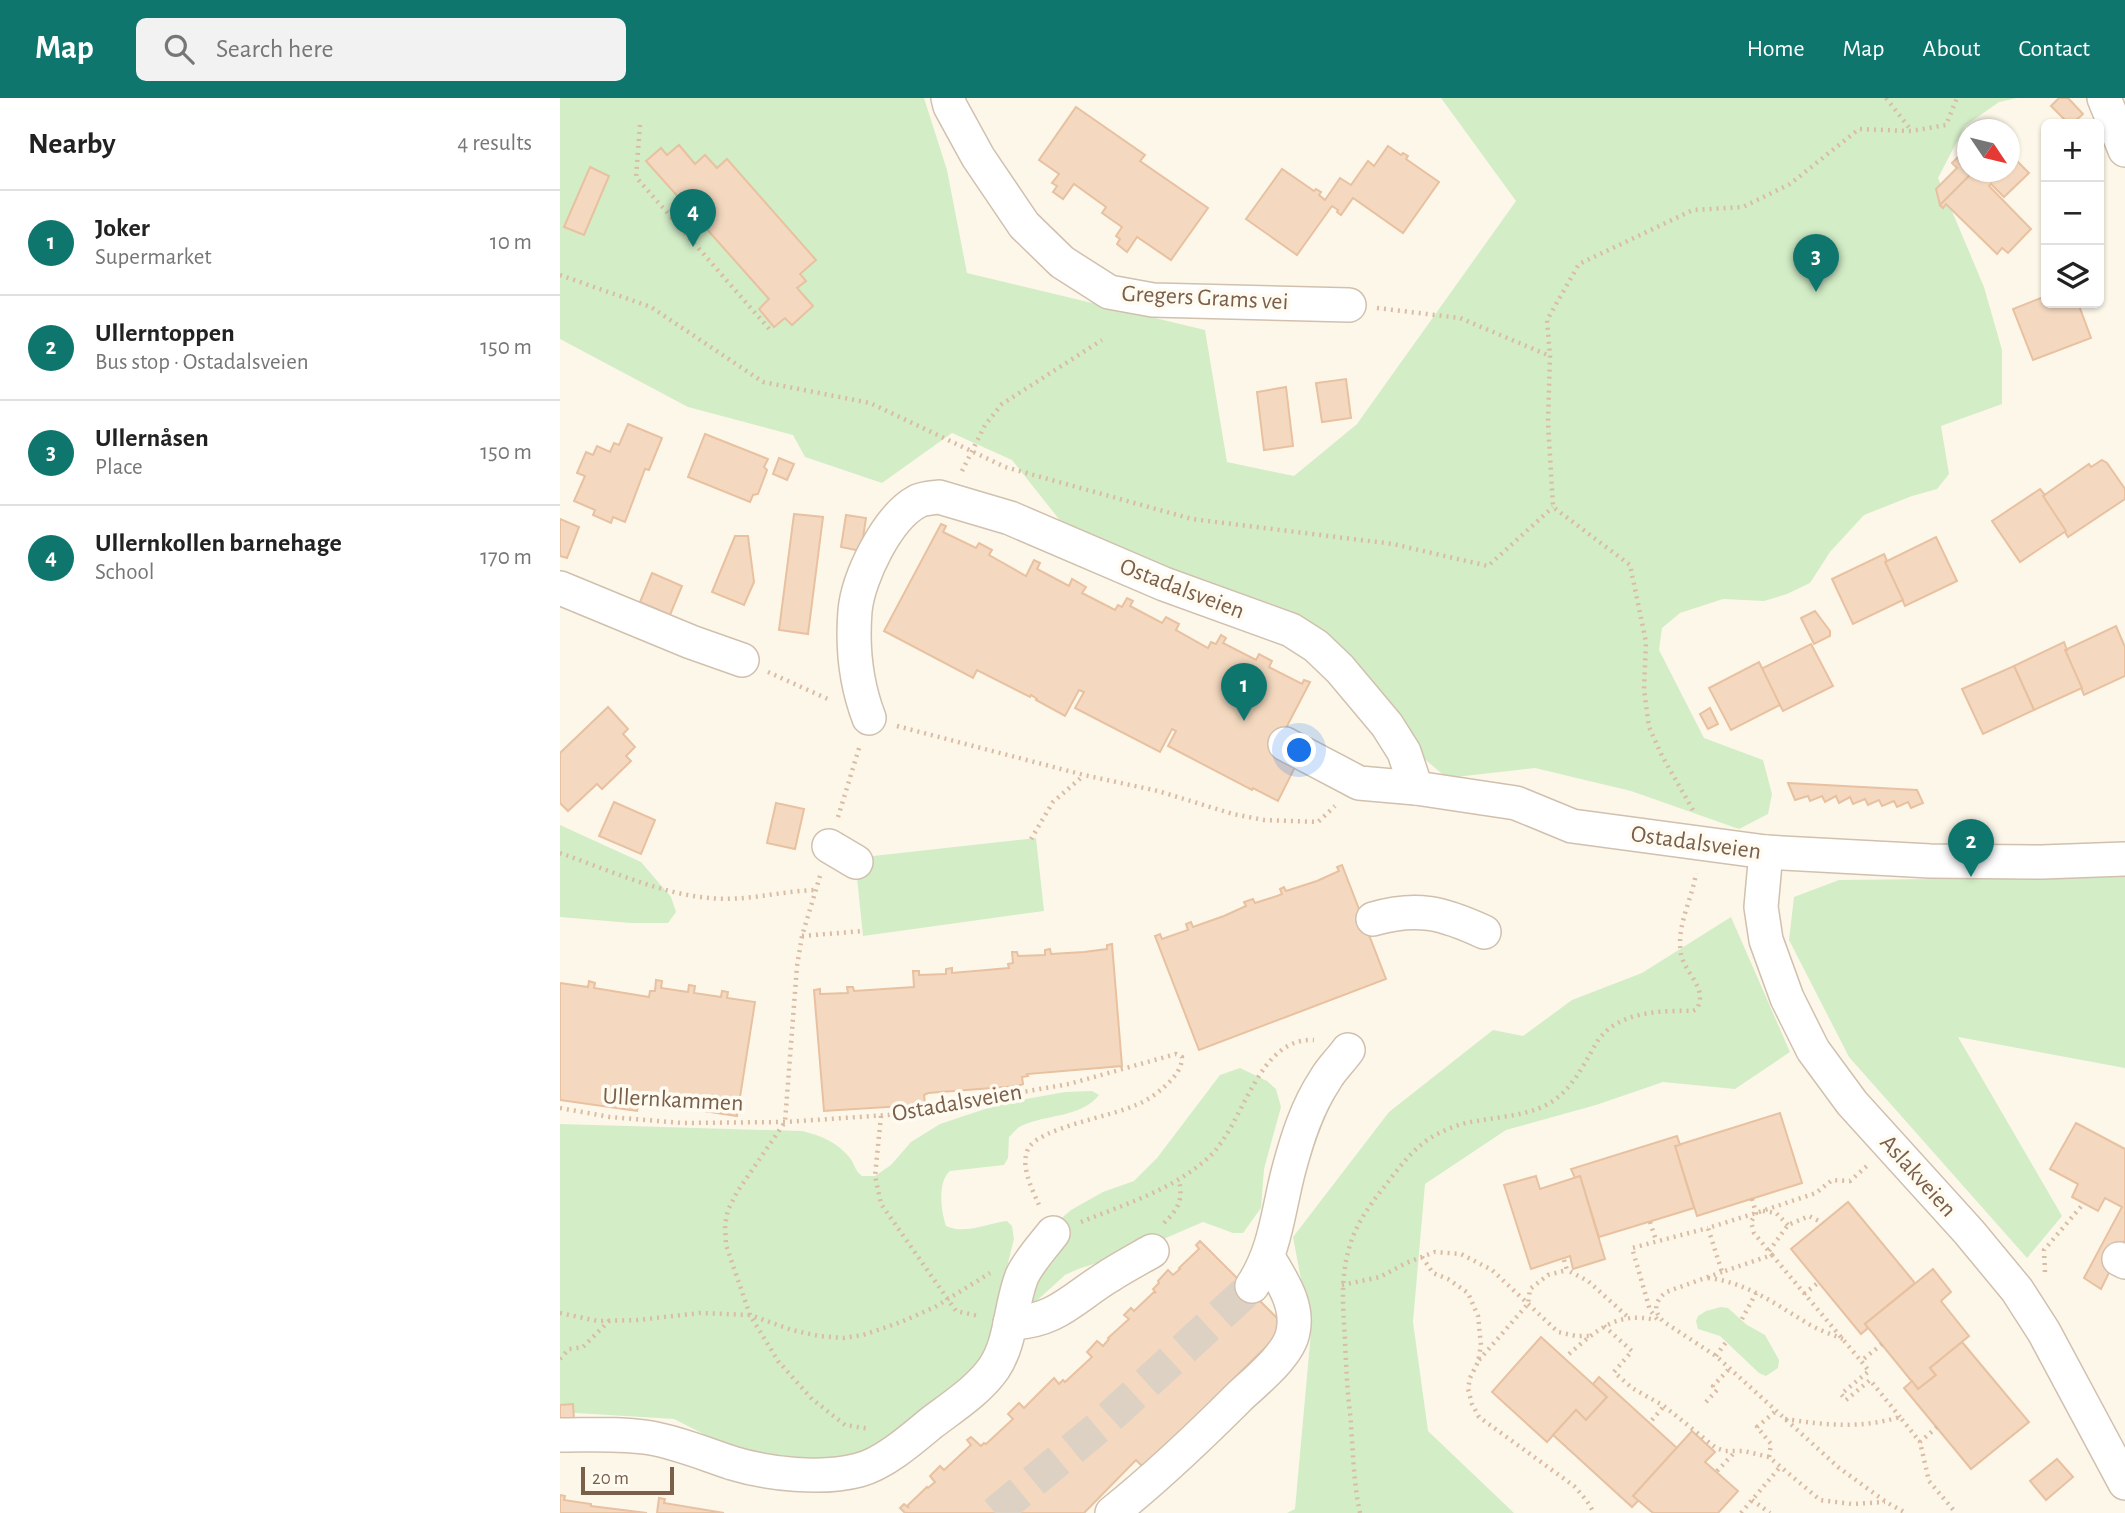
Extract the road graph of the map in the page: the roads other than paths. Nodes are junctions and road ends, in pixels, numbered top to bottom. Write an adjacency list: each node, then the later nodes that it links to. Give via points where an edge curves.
1 (948, 98): 4 (street, Gregers Grams vei, via 978,157 1024,225 1062,262 1109,292 1153,300)
2 (2104, 98): 3 (street)
3 (2125, 150)
4 (1349, 305)
5 (560, 588): 6 (street)
6 (742, 660)
7 (869, 718): 9 (street, Ostadalsveien, via 857,681 855,649 855,609 862,583 887,531 902,513 916,502 939,497 1010,519 1164,584 1291,630 1340,669 1387,724 1404,752)
8 (1285, 744): 9 (street, via 1359,783)
9 (1416, 788): 10 (street, Ostadalsveien, via 1516,803 1573,826)
10 (1766, 852): 11 (street, Ostadalsveien, via 1984,862); 21 (street, Aslakveien, via 1761,907 1766,940 1808,1042 1852,1103 2017,1290)
11 (2125, 859)
12 (1373, 919): 13 (street, via 1392,913 1429,912)
13 (1484, 932)
14 (1348, 1050): 17 (street, via 1325,1079 1297,1139)
15 (1053, 1233): 19 (street, via 1023,1274)
16 (1152, 1251): 19 (street, via 1058,1312)
17 (1268, 1257): 18 (street); 22 (street, via 1293,1306 1293,1334 1287,1347 1190,1446)
18 (1252, 1286)
19 (1010, 1323): 20 (street, via 1004,1347 987,1377 915,1436 860,1470 810,1475 774,1472 650,1438)
20 (560, 1435)
21 (2122, 1469)
22 (1112, 1513)

